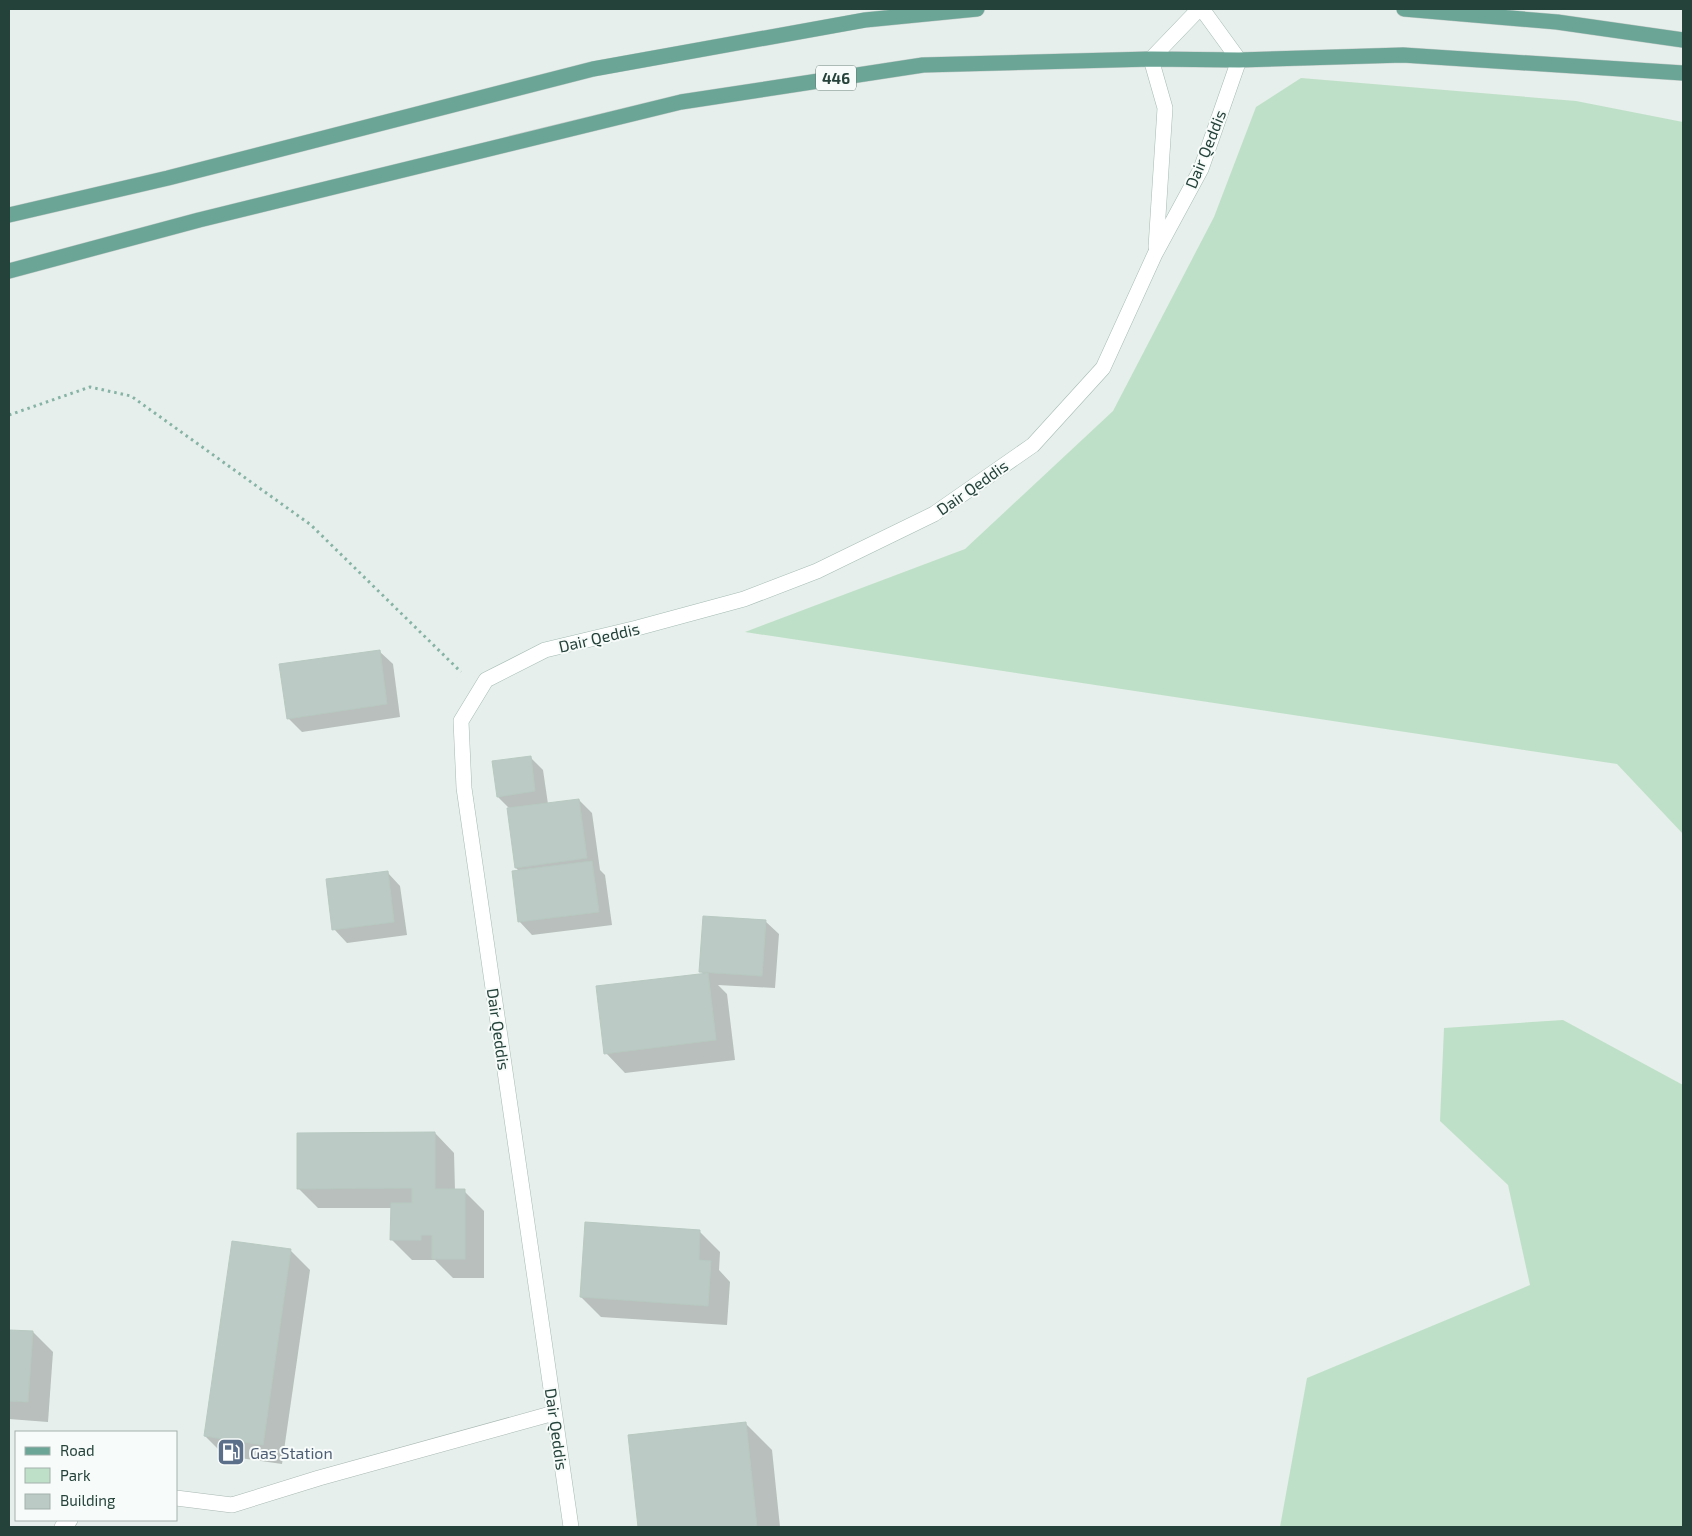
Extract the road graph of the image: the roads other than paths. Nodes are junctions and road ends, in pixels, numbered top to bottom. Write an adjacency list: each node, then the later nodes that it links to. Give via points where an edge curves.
1 (977, 9): 8 (main road, via 865,20 593,69 168,178)
2 (1201, 9): 5 (main road); 6 (main road)
3 (1404, 9): 4 (main road, via 1557,22)
4 (1683, 40)
5 (1151, 59): 6 (main road, 446); 9 (main road, via 1165,108); 10 (main road, 446, via 923,65 681,102 199,220)
6 (1239, 60): 7 (main road, 446, via 1403,54); 9 (main road, Dair Qeddis, via 1201,169)
7 (1683, 73)
8 (9, 215)
9 (1155, 254): 11 (main road, Dair Qeddis, via 1103,368 1033,445 934,514 817,571 744,600 545,650 486,680 461,721 464,788)
10 (9, 271)
11 (554, 1413): 12 (main road, via 319,1478 232,1506); 13 (main road, Dair Qeddis)
12 (178, 1498)
13 (571, 1527)

